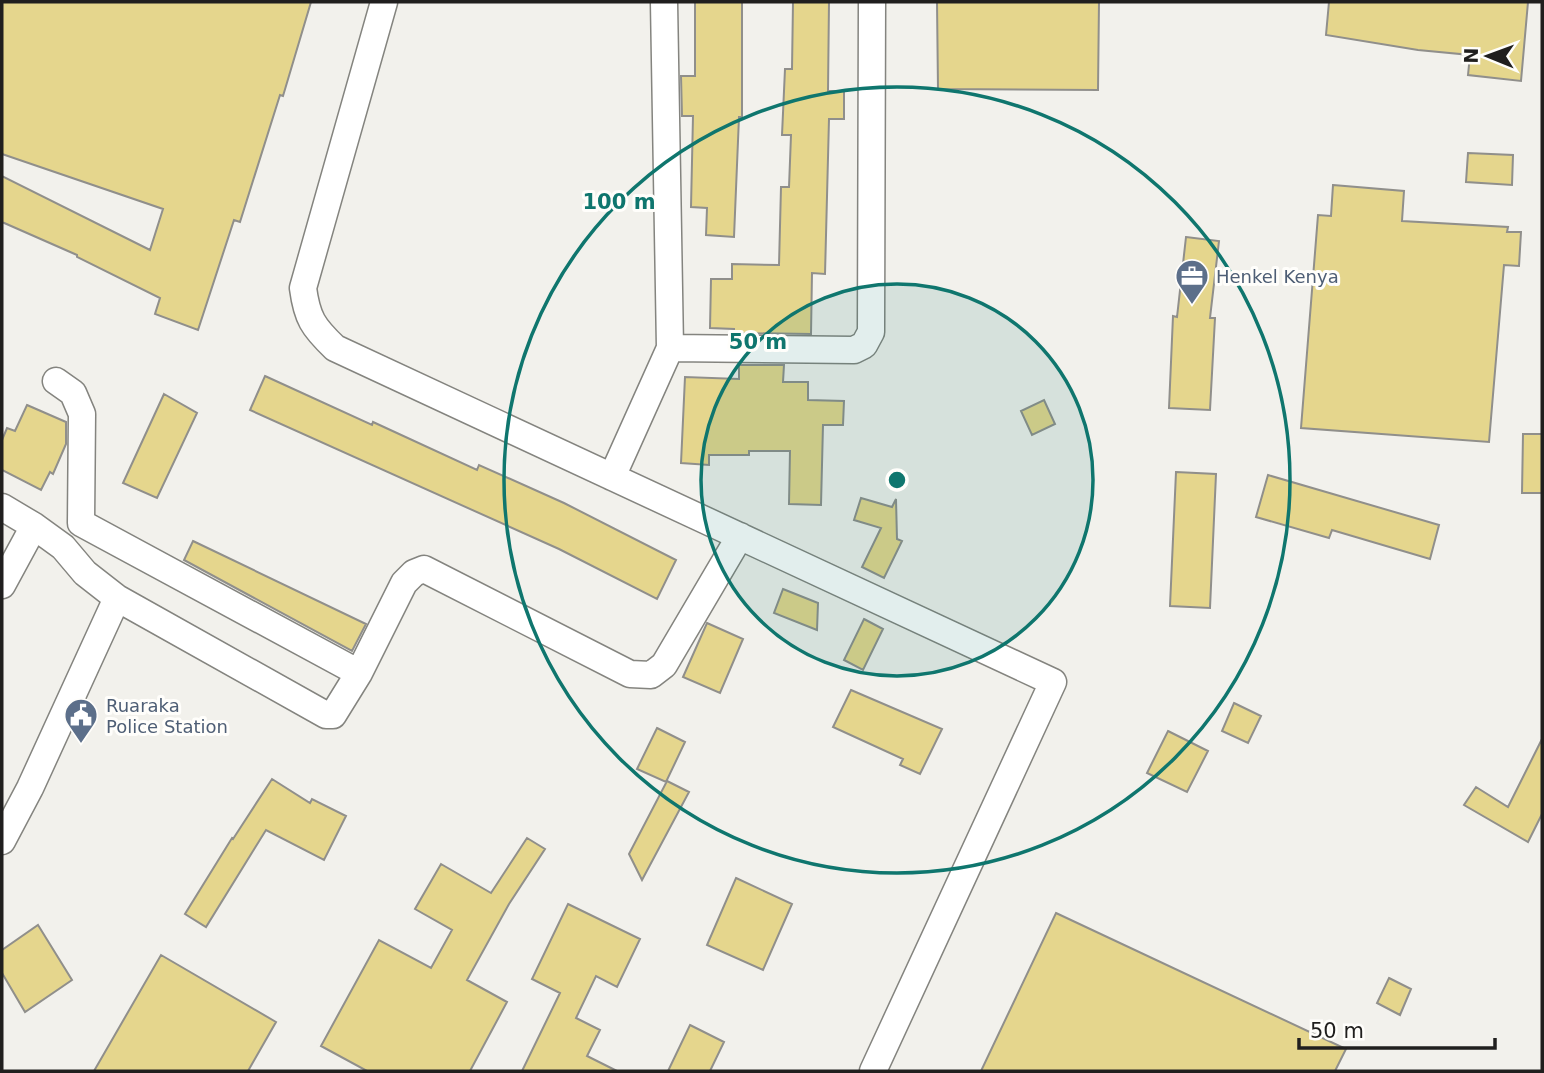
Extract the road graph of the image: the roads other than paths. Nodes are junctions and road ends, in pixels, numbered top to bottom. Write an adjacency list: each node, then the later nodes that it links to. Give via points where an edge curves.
1 (384, 2): 6 (street, via 303,288 307,312 316,330 335,348)
2 (664, 2): 4 (street)
3 (872, 2): 4 (street, via 871,332 864,345 854,350)
4 (670, 348): 6 (street)
5 (56, 381): 8 (street, via 73,393 82,414)
6 (612, 477): 10 (street)
7 (2, 507): 9 (street)
8 (81, 523): 11 (street); 14 (street)
9 (34, 526): 11 (street); 12 (street)
10 (740, 536): 14 (street, via 664,665 650,675 630,674 424,569 404,583); 16 (street, via 1053,682)
11 (63, 547): 13 (street, via 85,573)
12 (2, 585)
13 (117, 598): 14 (street, via 326,715 333,715); 15 (street)
14 (359, 673)
15 (2, 841)
16 (873, 1071)

